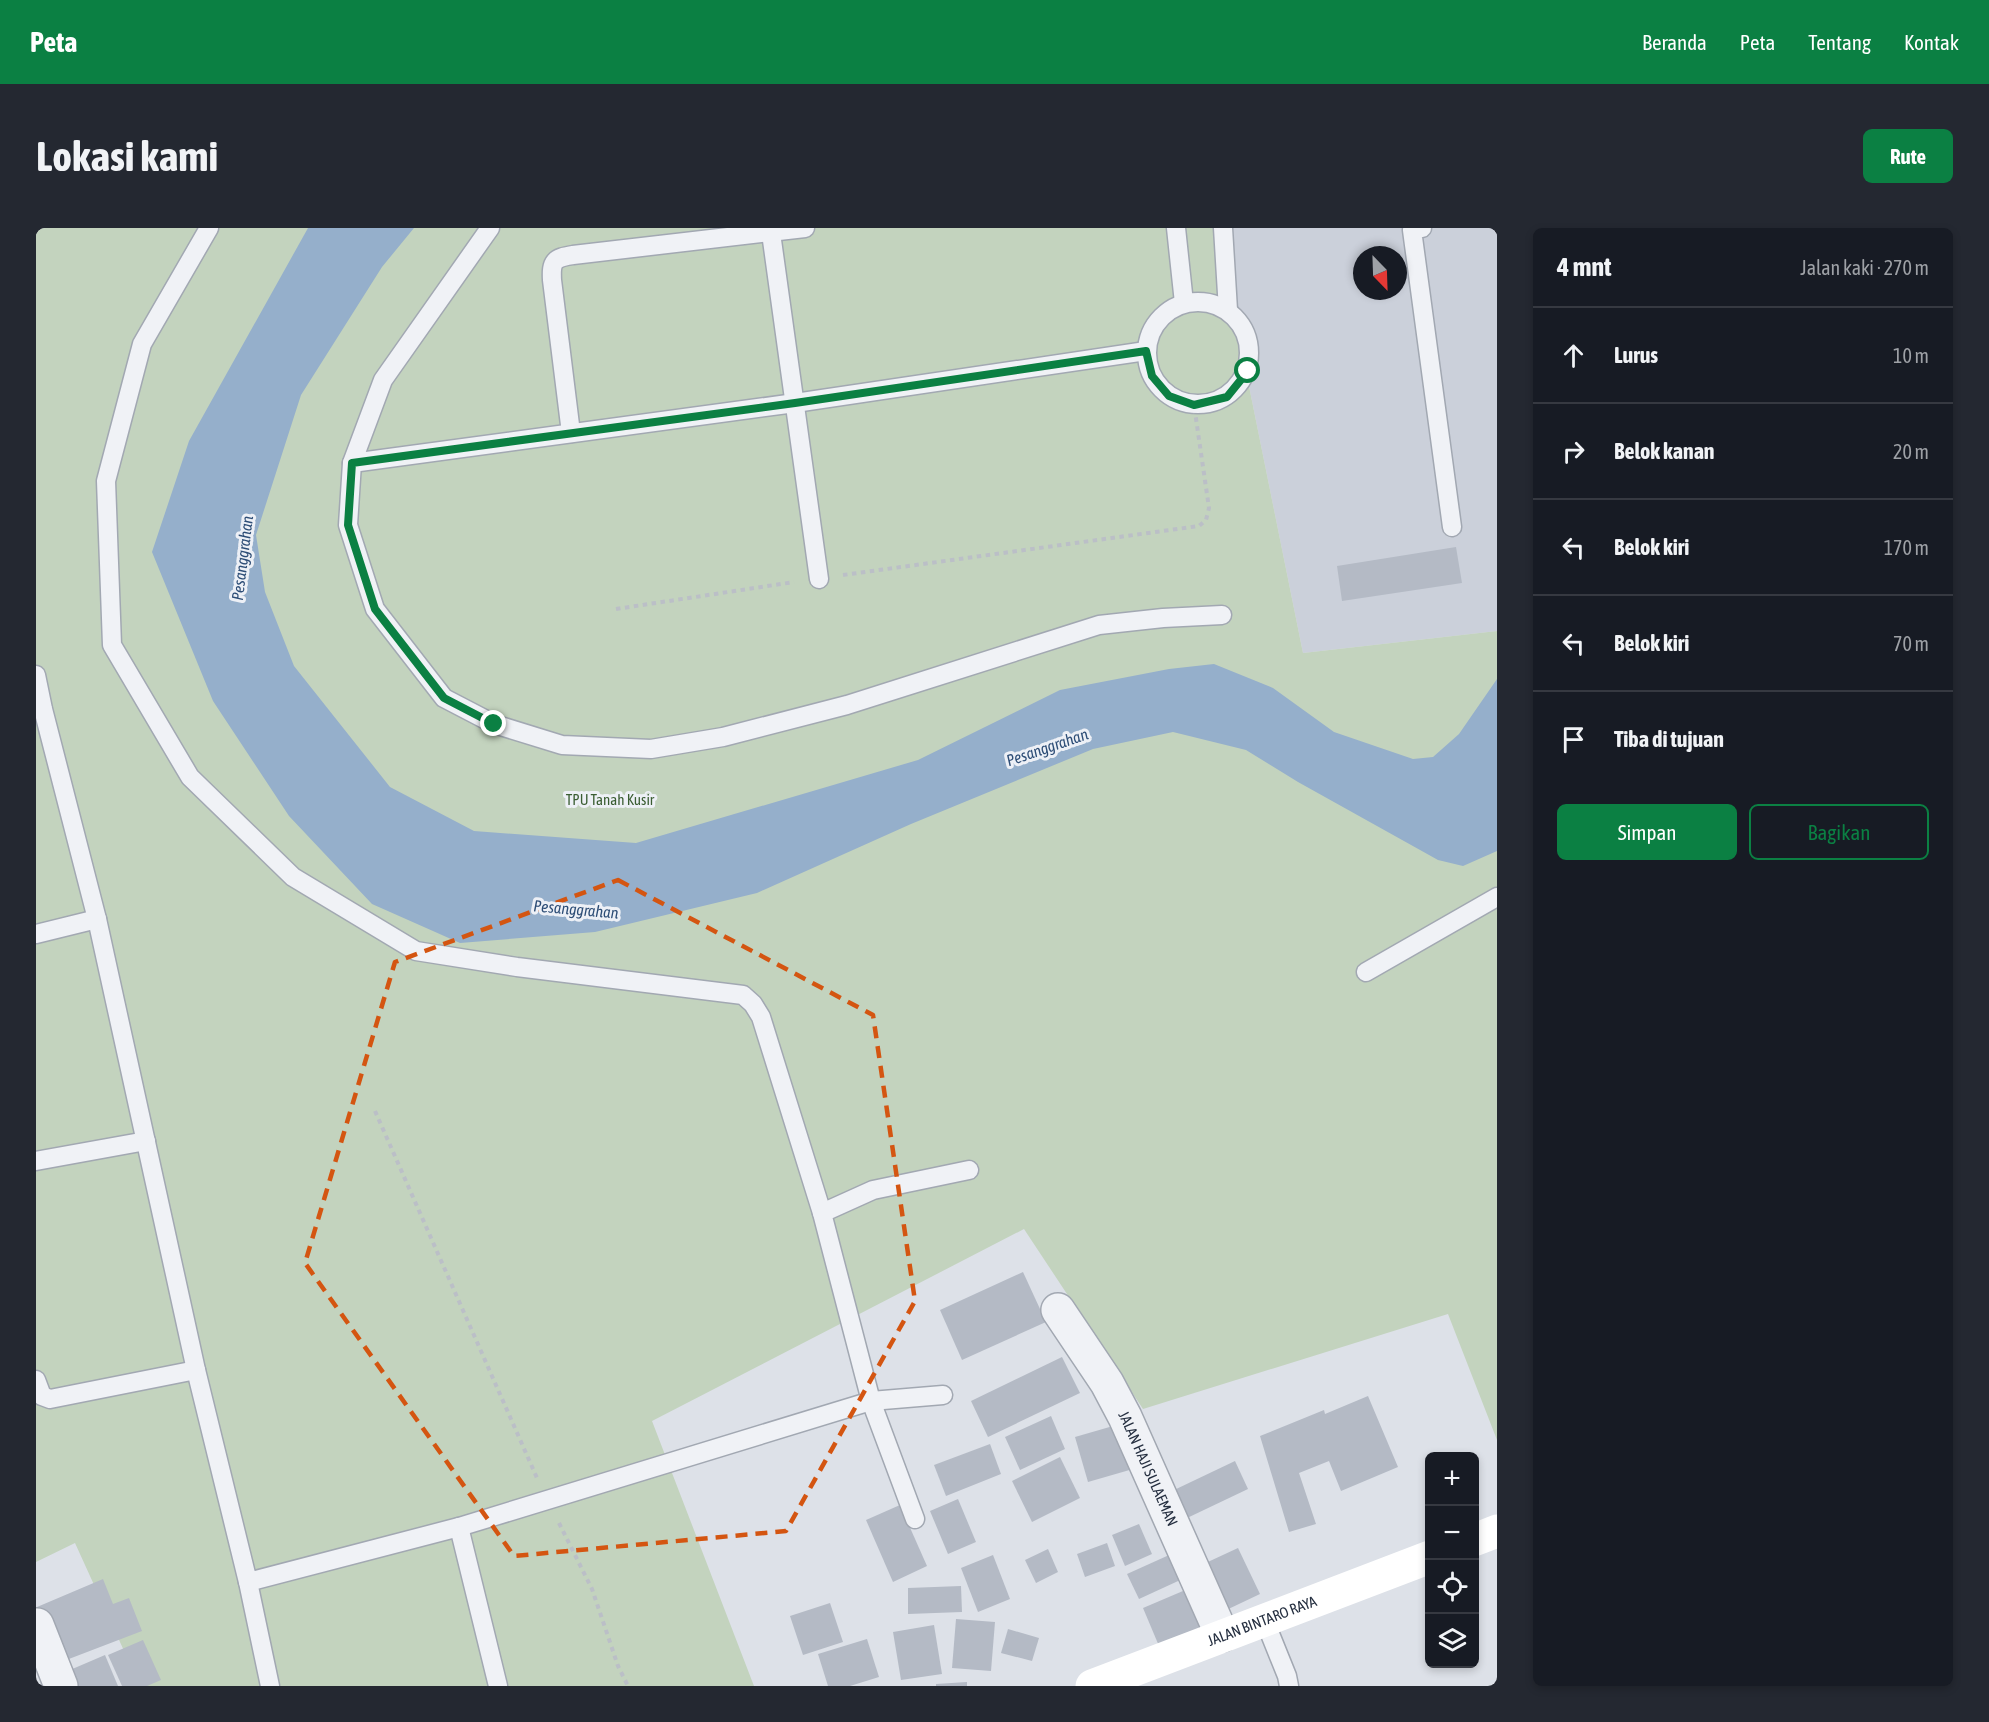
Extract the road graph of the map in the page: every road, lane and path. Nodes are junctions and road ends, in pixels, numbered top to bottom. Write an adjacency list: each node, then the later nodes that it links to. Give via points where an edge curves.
1 (209, 228): 29 (lane, via 142,344 106,481 112,645 190,777 293,878 416,951 743,995 761,1017)
2 (490, 228): 14 (lane, via 383,380)
3 (805, 228): 7 (lane)
4 (1176, 228): 8 (lane)
5 (1223, 228): 9 (lane)
6 (1415, 229): 15 (lane)
7 (771, 233): 11 (lane); 13 (lane, via 573,255 555,261 552,280)
8 (1184, 303): 9 (lane, via 1207,302); 10 (lane, via 1157,321)
9 (1228, 310): 12 (lane, via 1248,337 1248,371 1227,397)
10 (1146, 351): 11 (lane); 12 (lane, via 1152,376 1169,396)
11 (795, 403): 13 (lane); 16 (lane)
12 (1194, 405): 16 (path, via 1209,508 1206,520 1198,526)
13 (571, 433): 14 (lane)
14 (352, 463): 18 (lane, via 348,525 375,609 444,698 494,724 562,745 651,749 723,737 847,705 1100,626)
15 (1452, 527)
16 (819, 579): 17 (path)
17 (616, 609)
18 (1222, 615)
19 (36, 675): 20 (lane)
20 (39, 710): 22 (lane)
21 (1497, 897): 24 (lane)
22 (97, 919): 23 (lane); 26 (lane)
23 (36, 934)
24 (1366, 972)
25 (375, 1111): 35 (path)
26 (146, 1141): 27 (lane); 31 (lane)
27 (36, 1161)
28 (969, 1170): 29 (lane, via 873,1190)
29 (822, 1213): 34 (lane)
30 (1058, 1310): 44 (street, JALAN HAJI SULAEMAN, via 1125,1417)
31 (196, 1370): 32 (lane, via 50,1399 42,1396); 41 (lane)
32 (36, 1380)
33 (943, 1395): 34 (lane)
34 (871, 1401): 35 (lane); 36 (lane)
35 (548, 1500): 37 (lane); 48 (path, via 592,1589)
36 (915, 1519)
37 (459, 1527): 41 (lane); 47 (lane)
38 (1497, 1531): 39 (main road)
39 (1479, 1538)
40 (1425, 1559): 42 (main road, JALAN BINTARO RAYA)
41 (248, 1582): 46 (lane)
42 (1264, 1619): 44 (main road, JALAN BINTARO RAYA); 50 (lane)
43 (37, 1625): 45 (street)
44 (1222, 1635): 49 (main road, JALAN BINTARO RAYA)
45 (61, 1686)
46 (270, 1686)
47 (498, 1686)
48 (628, 1686)
49 (1092, 1686)
50 (1289, 1686)

